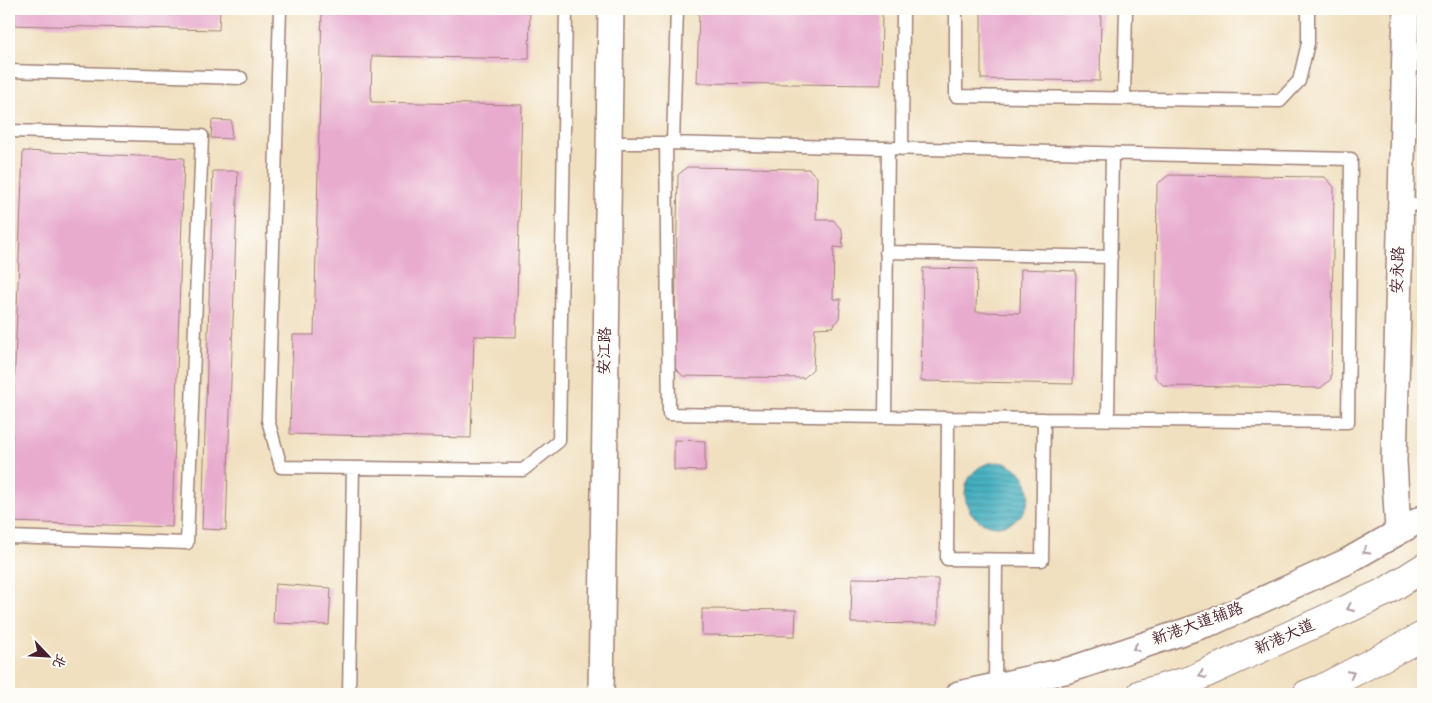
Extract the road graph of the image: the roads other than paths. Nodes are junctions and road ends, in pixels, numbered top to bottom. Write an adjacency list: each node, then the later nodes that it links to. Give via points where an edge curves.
1 (280, 9): 26 (lane, via 268,420 281,467)
2 (566, 9): 26 (lane, via 559,441 523,470)
3 (611, 9): 14 (street, 安江路)
4 (677, 9): 15 (lane)
5 (903, 9): 17 (lane)
6 (956, 9): 12 (lane, via 956,96)
7 (1126, 9): 12 (lane)
8 (1308, 9): 12 (lane, via 1308,43 1299,81 1280,101)
9 (1406, 9): 19 (street, 安永路)
10 (9, 71): 11 (lane)
11 (241, 78)
12 (1124, 98)
13 (9, 131): 29 (lane, via 202,136 187,543)
14 (609, 143): 15 (lane); 35 (street, 安江路)
15 (670, 143): 16 (lane); 22 (lane, via 669,414)
16 (888, 148): 17 (lane); 20 (lane)
17 (902, 149): 18 (lane)
18 (1112, 154): 21 (lane); 25 (lane, via 1351,160 1348,422)
19 (1412, 205): 28 (street, 安永路, via 1394,461)
20 (886, 252): 21 (lane); 22 (lane)
21 (1111, 257): 25 (lane)
22 (885, 417): 23 (lane)
23 (948, 418): 24 (lane); 30 (lane, via 947,559)
24 (1044, 419): 25 (lane); 30 (lane, via 1042,560)
25 (1108, 419)
26 (353, 468): 34 (lane)
27 (1423, 518): 28 (street, 新港大道辅路)
28 (1398, 531): 33 (street, 新港大道辅路, one-way to 33, via 1346,562 1212,622 1069,670)
29 (9, 537)
30 (996, 560): 33 (lane)
31 (1423, 568): 37 (main road, 新港大道, one-way to 37, via 1385,592 1191,680)
32 (1423, 636): 38 (main road, one-way to 32)
33 (995, 686): 36 (street, 新港大道辅路)
34 (349, 694)
35 (601, 694)
36 (959, 694)
37 (1140, 694)
38 (1307, 694)

